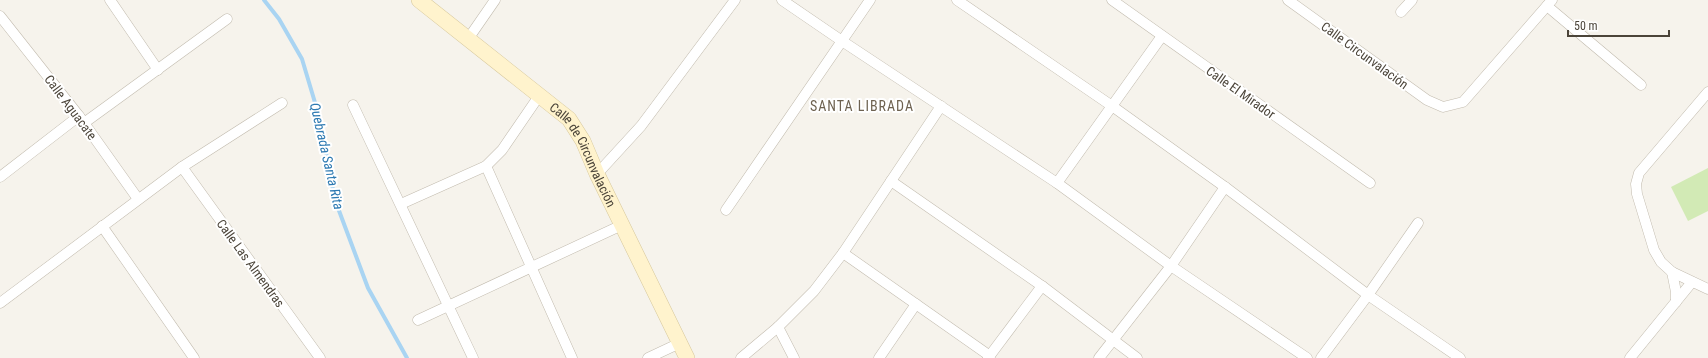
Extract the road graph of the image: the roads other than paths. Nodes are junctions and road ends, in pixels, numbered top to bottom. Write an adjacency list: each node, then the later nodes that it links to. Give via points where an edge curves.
1 (110, 0): 18 (street)
2 (418, 0): 16 (street, Calle de Circunvalación)
3 (495, 0): 16 (street)
4 (736, 0): 29 (street, via 641,126)
5 (782, 0): 17 (street)
6 (870, 0): 17 (street)
7 (957, 0): 25 (street)
8 (1112, 0): 15 (street, Calle El Mirador)
9 (1288, 0): 11 (street, Calle Circunvalación, via 1427,100 1444,107 1463,102)
10 (1412, 0): 12 (street)
11 (1550, 3): 19 (street)
12 (1401, 12)
13 (0, 16): 26 (street, Calle Aguacate)
14 (227, 19): 18 (street)
15 (1162, 36): 25 (street); 33 (street, Calle El Mirador)
16 (468, 39): 21 (street, Calle de Circunvalación)
17 (842, 41): 24 (street); 37 (street)
18 (158, 70): 26 (street)
19 (1641, 85)
20 (1708, 92): 44 (street, via 1639,173 1636,184 1654,250 1661,262)
21 (539, 96): 27 (street, via 502,150); 29 (street, Calle de Circunvalación, via 569,119 583,141)
22 (282, 103): 28 (street)
23 (353, 105): 36 (street)
24 (942, 106): 31 (street); 32 (street)
25 (1112, 106): 32 (street); 34 (street)
26 (82, 120): 30 (street); 35 (street, Calle Aguacate)
27 (486, 166): 36 (street); 43 (street)
28 (182, 167): 35 (street); 59 (street, Calle Las Almendras)
29 (597, 174): 39 (street, Calle de Circunvalación)
30 (0, 177)
31 (891, 181): 41 (street); 46 (street)
32 (1057, 183): 42 (street)
33 (1370, 183)
34 (1225, 187): 42 (street); 48 (street)
35 (138, 199): 40 (street)
36 (401, 204): 52 (street)
37 (726, 210)
38 (1418, 223): 48 (street)
39 (622, 225): 43 (street); 56 (street, Calle de Circunvalación)
40 (102, 226): 50 (street); 58 (street)
41 (843, 253): 51 (street); 54 (street, via 814,291)
42 (1171, 266): 55 (street); 69 (street)
43 (532, 267): 52 (street); 61 (street)
44 (1672, 272): 45 (street); 49 (street)
45 (1692, 282): 47 (street); 49 (street)
46 (1042, 286): 55 (street); 57 (street)
47 (1708, 289)
48 (1368, 295): 70 (street); 71 (street)
49 (1676, 302): 72 (street)
50 (0, 303)
51 (916, 304): 57 (street); 66 (street)
52 (449, 306): 53 (street); 60 (street)
53 (418, 320)
54 (778, 327): 64 (street); 65 (street)
55 (1112, 340): 67 (street); 68 (street)
56 (680, 343): 62 (street); 63 (street, Calle de Circunvalación)
57 (989, 357)
58 (194, 358)
59 (320, 358)
60 (474, 358)
61 (572, 358)
62 (648, 358)
63 (687, 358)
64 (741, 358)
65 (794, 358)
66 (879, 358)
67 (1099, 358)
68 (1137, 358)
69 (1307, 358)
70 (1321, 358)
71 (1460, 358)
72 (1630, 358)

